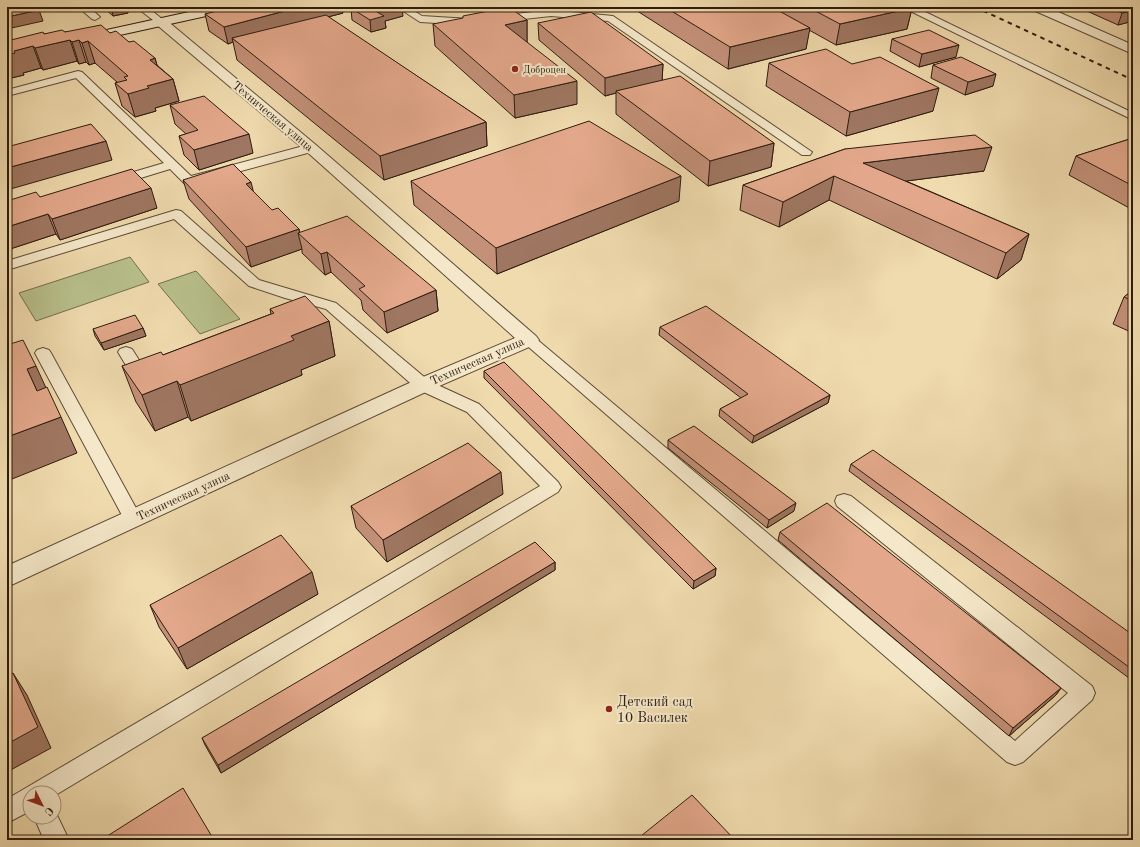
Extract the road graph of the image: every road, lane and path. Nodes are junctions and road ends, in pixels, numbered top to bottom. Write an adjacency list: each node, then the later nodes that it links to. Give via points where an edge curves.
1 (83, 7): 7 (lane)
2 (141, 7): 8 (lane)
3 (229, 7): 8 (street)
4 (402, 7): 14 (lane, via 420,19 462,22 551,13 610,18)
5 (907, 7): 12 (lane)
6 (1037, 7): 10 (street)
7 (95, 17)
8 (161, 22): 9 (street); 13 (street, Техническая улица)
9 (76, 41)
10 (1133, 50)
11 (7, 93): 15 (lane, via 78,74)
12 (1133, 117)
13 (311, 148): 15 (lane, via 189,182); 20 (street, Техническая улица)
14 (806, 152)
15 (171, 165): 16 (lane)
16 (104, 185)
17 (7, 266): 18 (lane, via 176,214 254,283)
18 (331, 306): 19 (lane); 24 (lane)
19 (309, 314)
20 (529, 340): 24 (street, Техническая улица); 25 (lane, via 1014,755 1084,693)
21 (126, 352): 23 (lane, via 142,378)
22 (43, 353): 26 (lane)
23 (156, 372)
24 (423, 385): 26 (street, Техническая улица); 28 (lane, via 473,408 552,487)
25 (844, 501)
26 (133, 518): 27 (street, Техническая улица)
27 (7, 577)
28 (51, 785)
29 (22, 803): 30 (lane)
30 (7, 812)
31 (49, 825): 32 (lane)
32 (56, 840)

